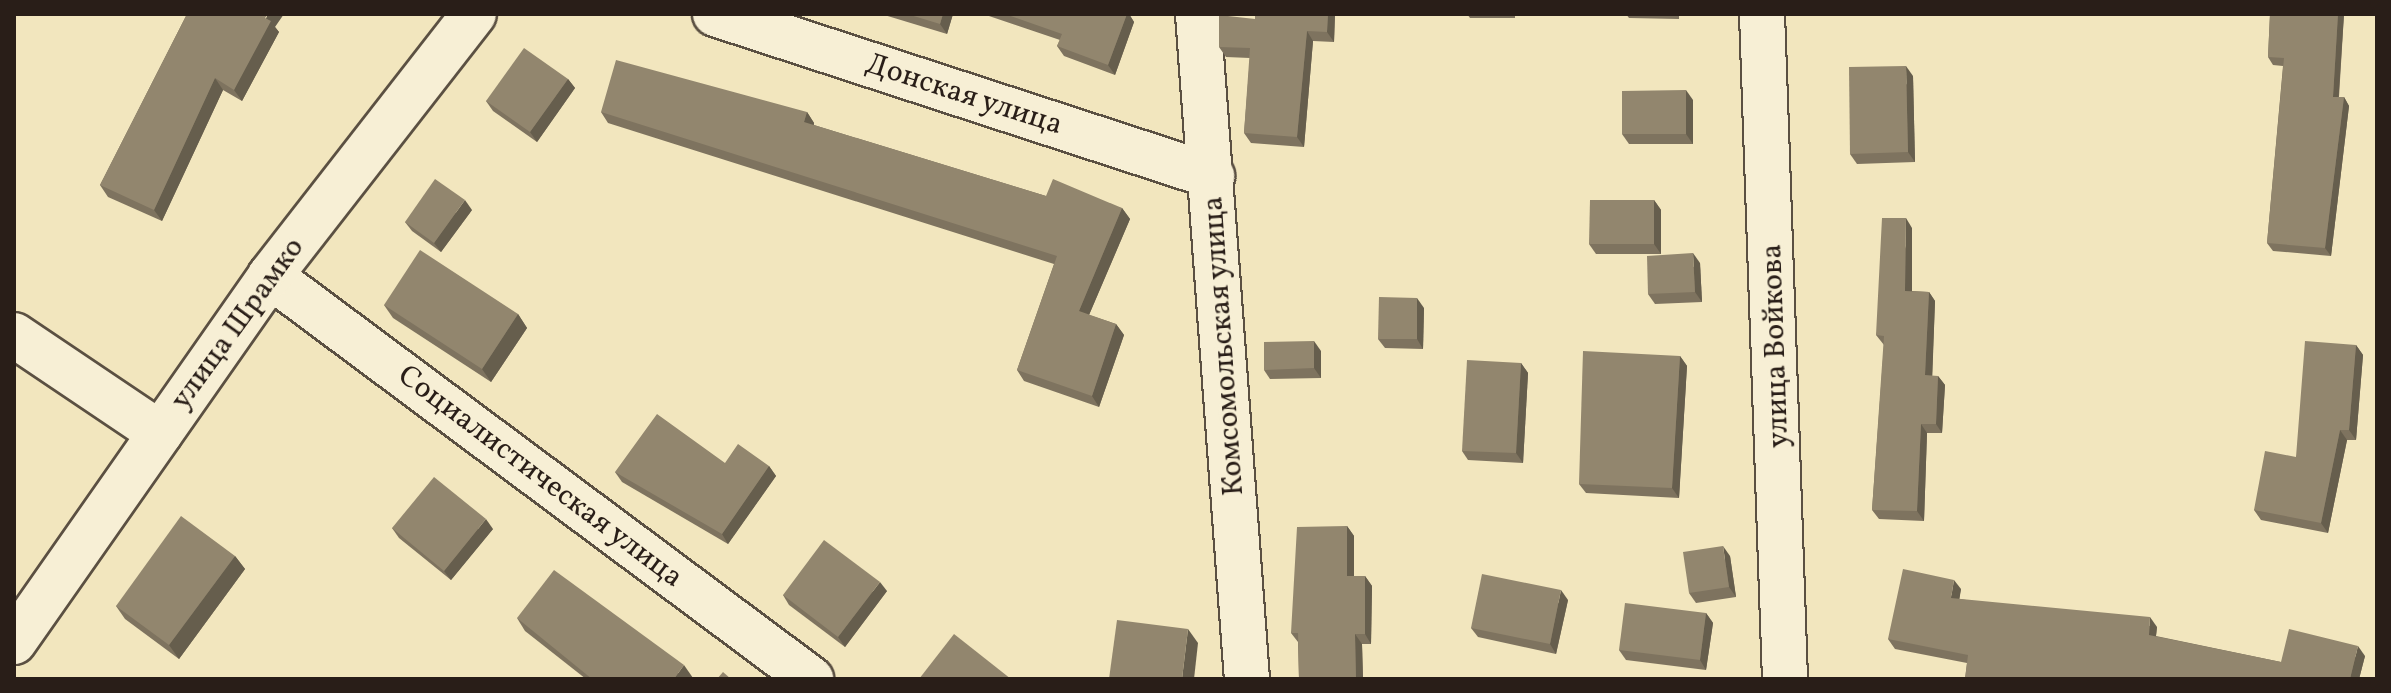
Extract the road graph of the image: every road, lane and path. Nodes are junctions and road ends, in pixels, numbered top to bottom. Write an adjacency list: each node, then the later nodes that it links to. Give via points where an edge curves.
1 (474, 14): 6 (street, улица Шрамко)
2 (715, 14): 5 (street, Донская улица)
3 (1198, 14): 5 (street, Комсомольская улица)
4 (1762, 14): 12 (street, улица Войкова)
5 (1212, 176): 11 (street, Комсомольская улица)
6 (270, 276): 8 (street, улица Шрамко); 10 (street, Социалистическая улица)
7 (14, 335): 8 (street)
8 (160, 433): 9 (street, улица Шрамко)
9 (14, 642)
10 (811, 679)
11 (1247, 679)
12 (1785, 679)

